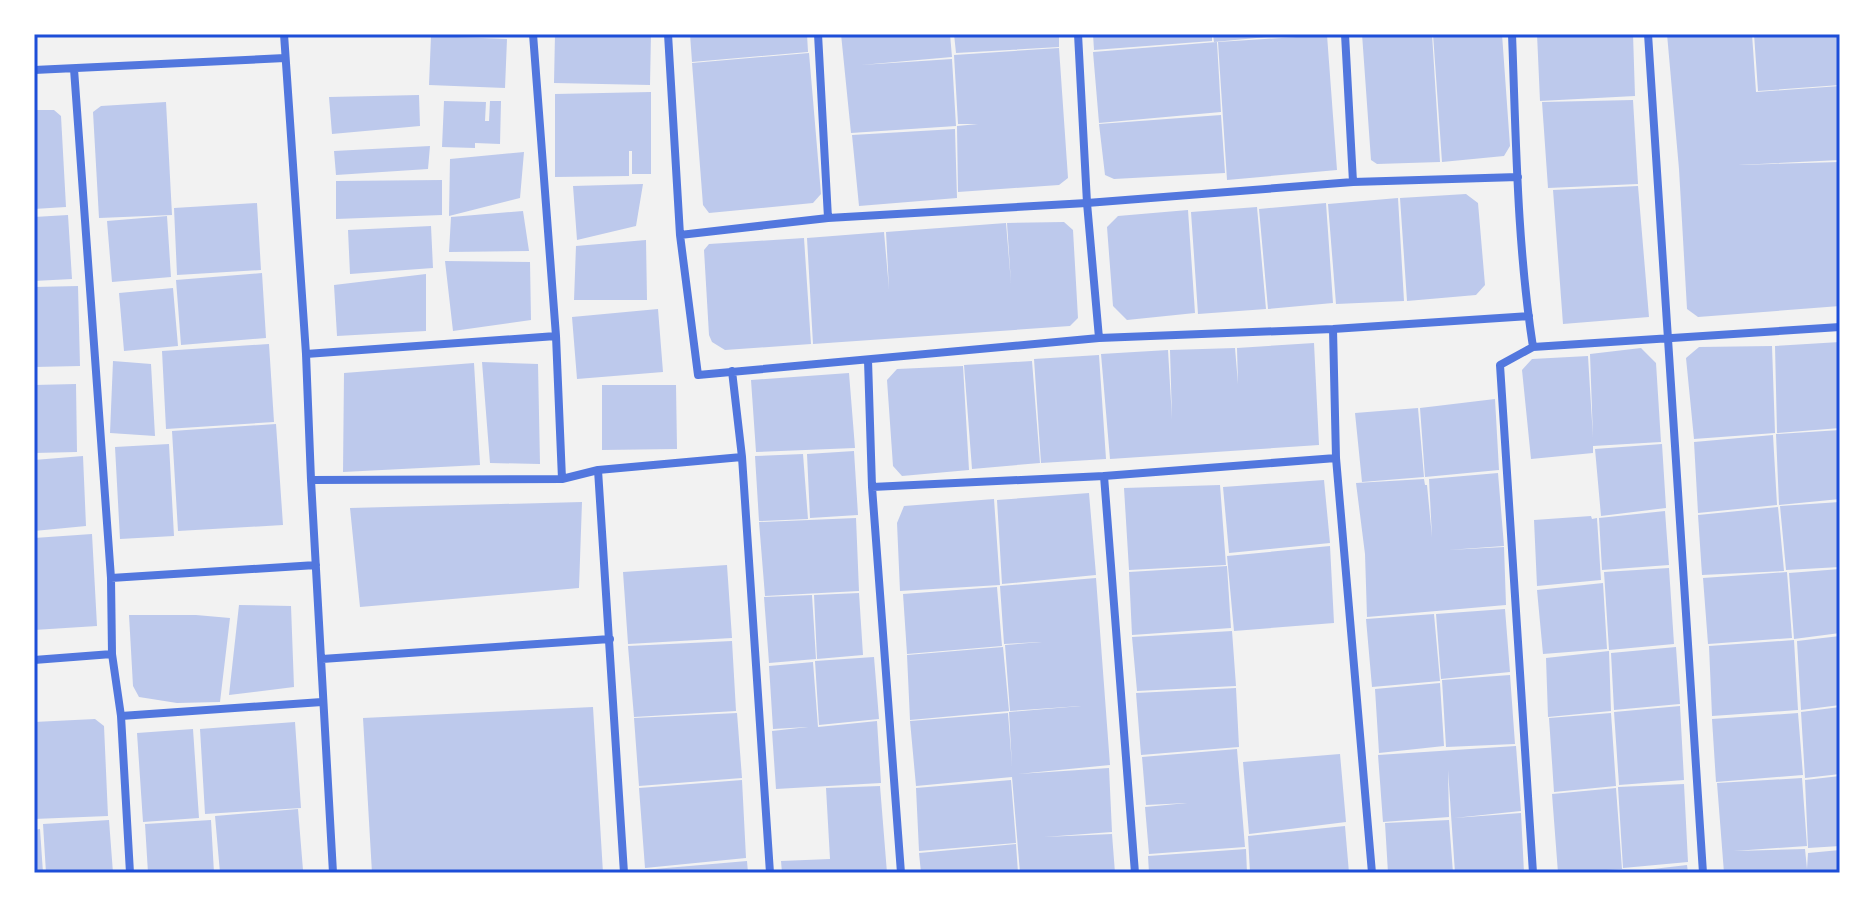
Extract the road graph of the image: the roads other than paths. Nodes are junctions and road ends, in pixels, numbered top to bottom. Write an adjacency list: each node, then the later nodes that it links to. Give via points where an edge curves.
1 (284, 34): 9 (street)
2 (533, 34): 20 (street)
3 (668, 34): 16 (street)
4 (818, 34): 15 (street)
5 (1078, 34): 14 (street)
6 (1345, 34): 13 (street)
7 (1512, 34): 12 (street)
8 (1648, 34): 22 (street)
9 (285, 58): 10 (street); 24 (street)
10 (74, 69): 11 (street); 35 (street)
11 (34, 70)
12 (1518, 177): 13 (street); 17 (street)
13 (1353, 182): 14 (street)
14 (1087, 203): 15 (street); 21 (street)
15 (828, 218): 16 (street)
16 (680, 235): 26 (street, via 698,375)
17 (1529, 316): 19 (street); 23 (street)
18 (1840, 327): 22 (street)
19 (1333, 329): 21 (street); 28 (street)
20 (556, 336): 24 (street); 31 (street)
21 (1099, 338): 25 (street)
22 (1667, 339): 23 (street); 50 (street)
23 (1533, 347): 49 (street, via 1500,365)
24 (306, 354): 32 (street)
25 (868, 360): 26 (street); 33 (street)
26 (732, 371): 27 (street)
27 (742, 457): 29 (street); 45 (street)
28 (1336, 458): 30 (street); 48 (street)
29 (598, 470): 31 (street); 36 (street)
30 (1104, 476): 33 (street); 47 (street)
31 (562, 479): 32 (street)
32 (311, 480): 34 (street)
33 (872, 487): 46 (street)
34 (316, 565): 35 (street); 38 (street)
35 (111, 578): 37 (street)
36 (610, 639): 38 (street); 44 (street)
37 (112, 654): 39 (street); 41 (street)
38 (322, 659): 40 (street)
39 (34, 660)
40 (322, 702): 41 (street); 43 (street)
41 (121, 716): 42 (street)
42 (130, 873)
43 (333, 873)
44 (624, 873)
45 (770, 873)
46 (901, 873)
47 (1135, 873)
48 (1372, 873)
49 (1533, 873)
50 (1703, 873)

